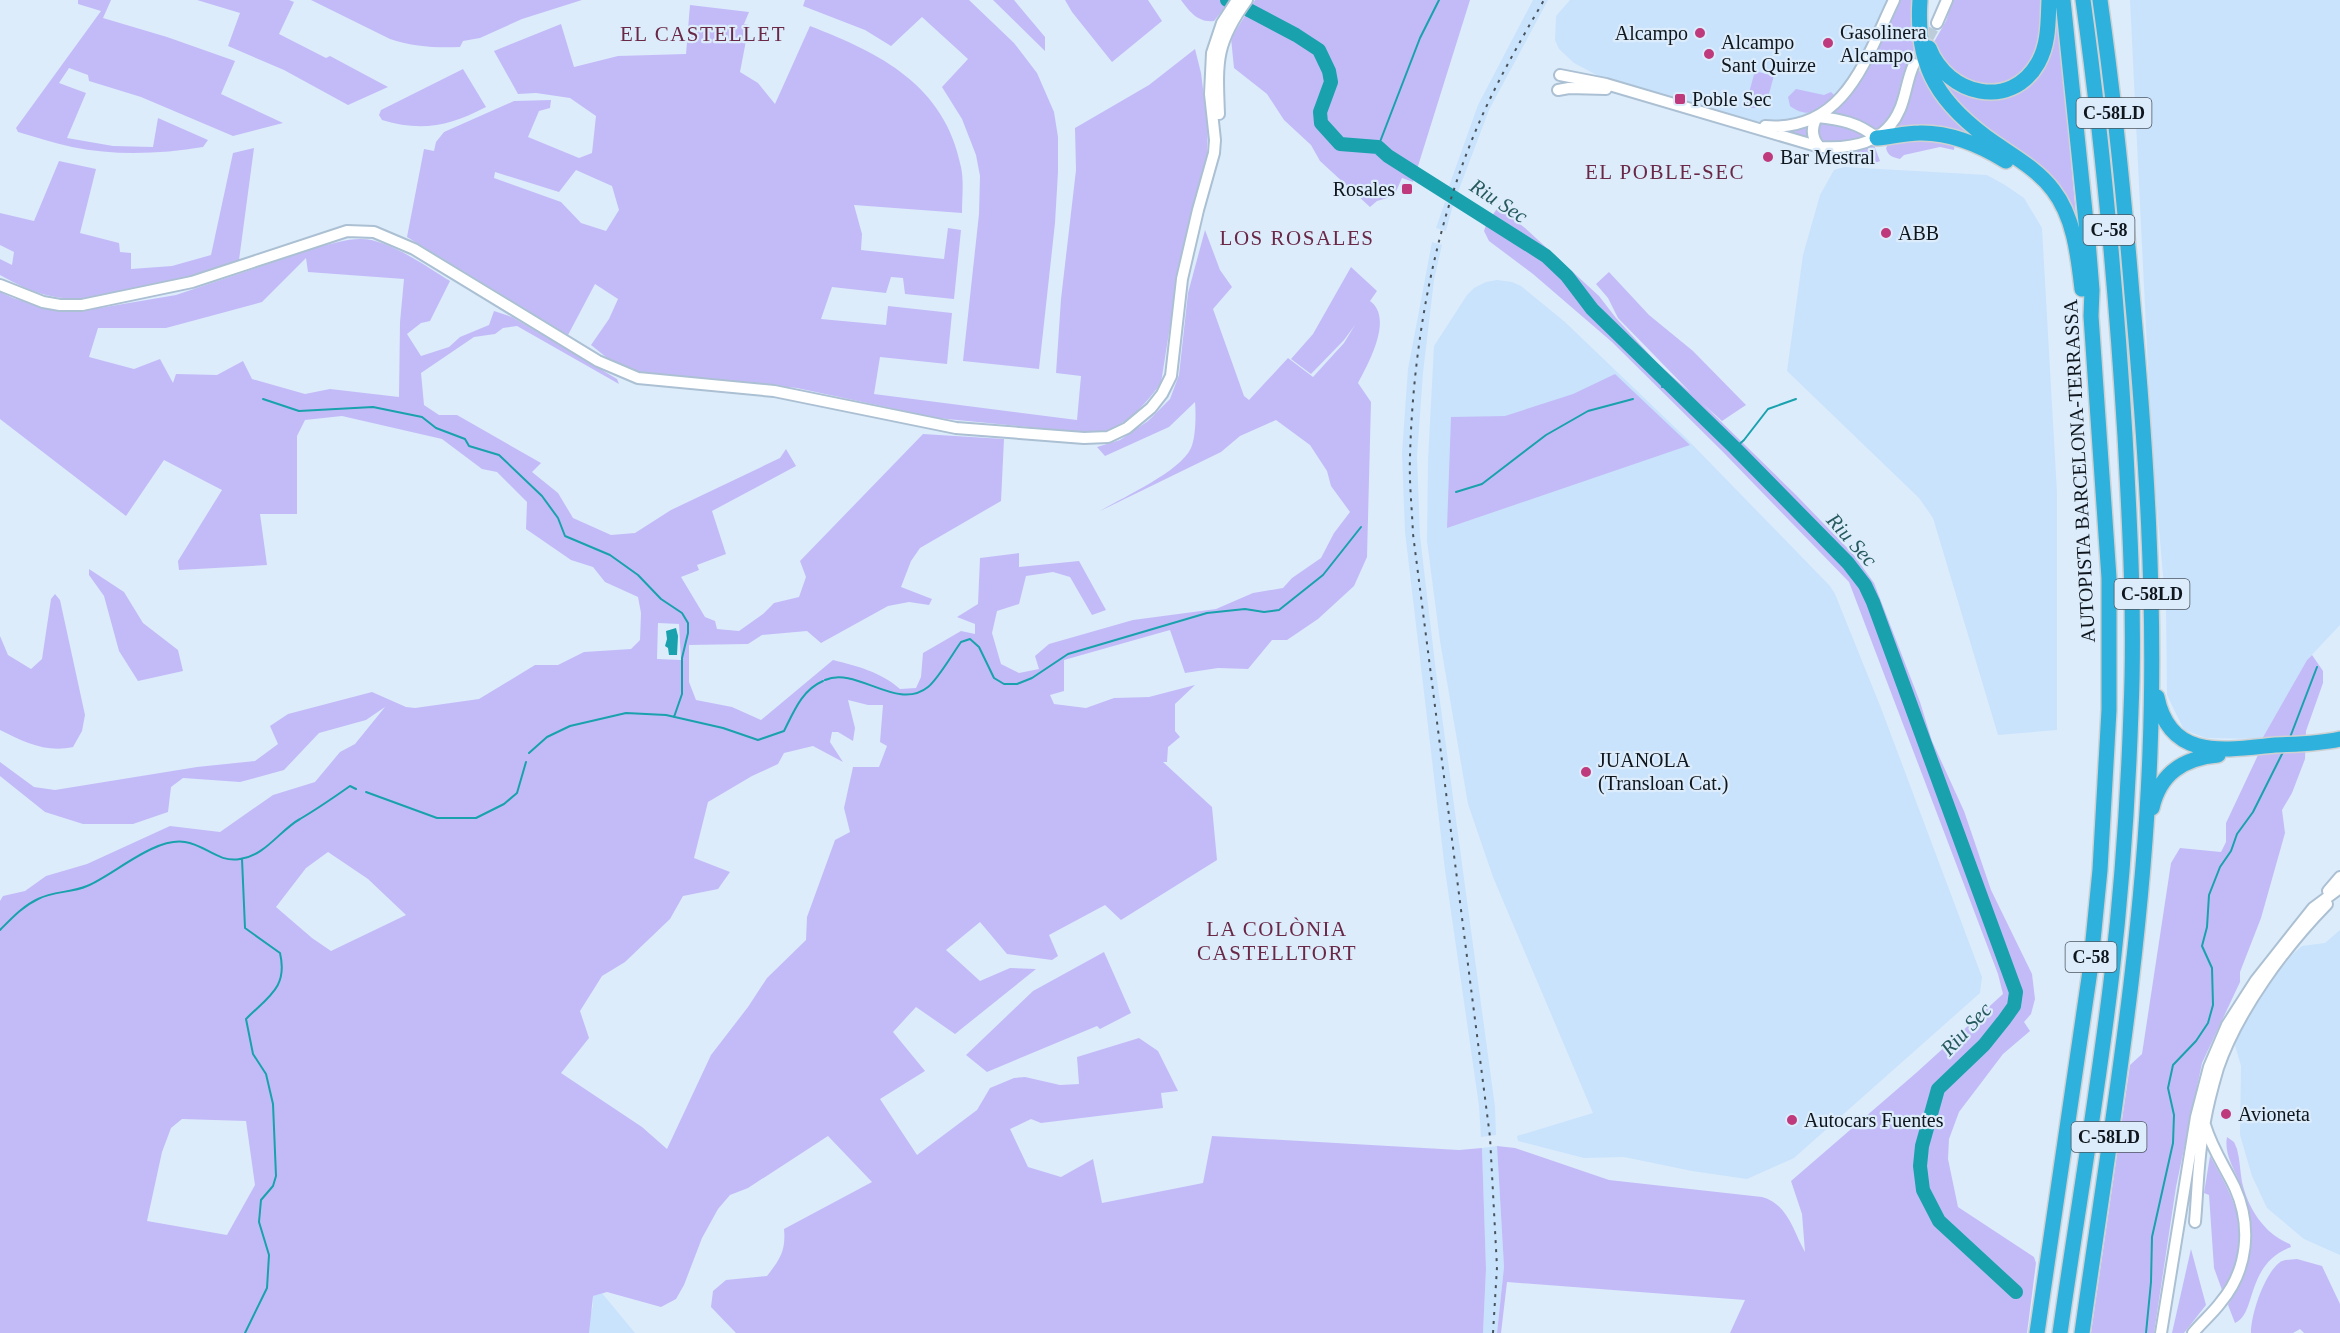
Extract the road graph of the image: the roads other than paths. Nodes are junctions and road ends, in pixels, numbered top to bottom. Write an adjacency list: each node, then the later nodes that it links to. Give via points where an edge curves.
1 (1237, 0): 24 (street, via 1214,45 1210,80 1214,153 1194,224)
2 (1247, 0): 24 (street, via 1228,27 1220,52 1218,156)
3 (1894, 0): 18 (street, via 1859,74 1839,101)
4 (1920, 0): 22 (highway, via 1919,35 1937,87 1971,126 2046,182 2060,201)
5 (1927, 0): 7 (highway, via 1927,38 1936,62 1959,84 1984,92 2011,87 2032,73 2045,46)
6 (1947, 0): 12 (street)
7 (2049, 0)
8 (2063, 0): 25 (highway, AUTOPISTA BARCELONA-TERRASSA / C-58, via 2084,196)
9 (2083, 0): 27 (highway, C-58, via 2120,345)
10 (2100, 0): 13 (highway, C-58LD)
11 (2108, 0): 13 (highway)
12 (1937, 23)
13 (2106, 37): 26 (highway, C-58LD)
14 (1914, 64): 20 (street, via 1900,110)
15 (1560, 75): 17 (street)
16 (1558, 90): 17 (street, via 1595,88)
17 (1636, 94): 19 (street)
18 (1817, 117): 19 (street, via 1779,127); 20 (street, via 1856,124); 21 (street, via 1814,139)
19 (1744, 124): 21 (street)
20 (1877, 138): 21 (street, via 1847,147); 22 (highway, via 1930,133 1980,147 2038,186)
21 (1820, 147)
22 (2071, 230): 25 (highway)
23 (0, 285): 24 (street, via 53,304 88,304 184,285 322,238 347,231 367,231 414,249 604,364 638,378 774,391 949,427 1089,439 1123,430 1146,413 1162,394 1173,370)
24 (1182, 292)
25 (2091, 316): 40 (highway, AUTOPISTA BARCELONA-TERRASSA / C-58, via 2109,578 2108,722 2090,971)
26 (2136, 339): 27 (highway); 28 (highway, C-58LD)
27 (2133, 581): 41 (highway, C-58, via 2122,872 2112,973)
28 (2152, 622): 32 (highway, via 2157,697 2163,719 2171,730 2190,744 2204,748); 33 (highway, C-58LD)
29 (2340, 739): 30 (highway)
30 (2313, 744): 31 (highway); 32 (highway)
31 (2340, 746)
32 (2264, 749): 33 (highway, via 2204,756 2174,769 2157,790)
33 (2144, 849): 42 (highway, C-58LD, via 2122,1049)
34 (2340, 877): 37 (street)
35 (2340, 888): 37 (street)
36 (2340, 893): 38 (street, via 2308,925 2247,1009 2218,1067)
37 (2321, 901): 39 (street, via 2289,936 2227,1025 2202,1090)
38 (2204, 1122): 39 (street, via 2196,1222 2190,1182); 44 (street, via 2210,1143 2238,1195 2245,1219 2244,1255 2228,1294)
39 (2191, 1148): 43 (street)
40 (2037, 1333)
41 (2060, 1333)
42 (2082, 1333)
43 (2161, 1333)
44 (2193, 1333)

